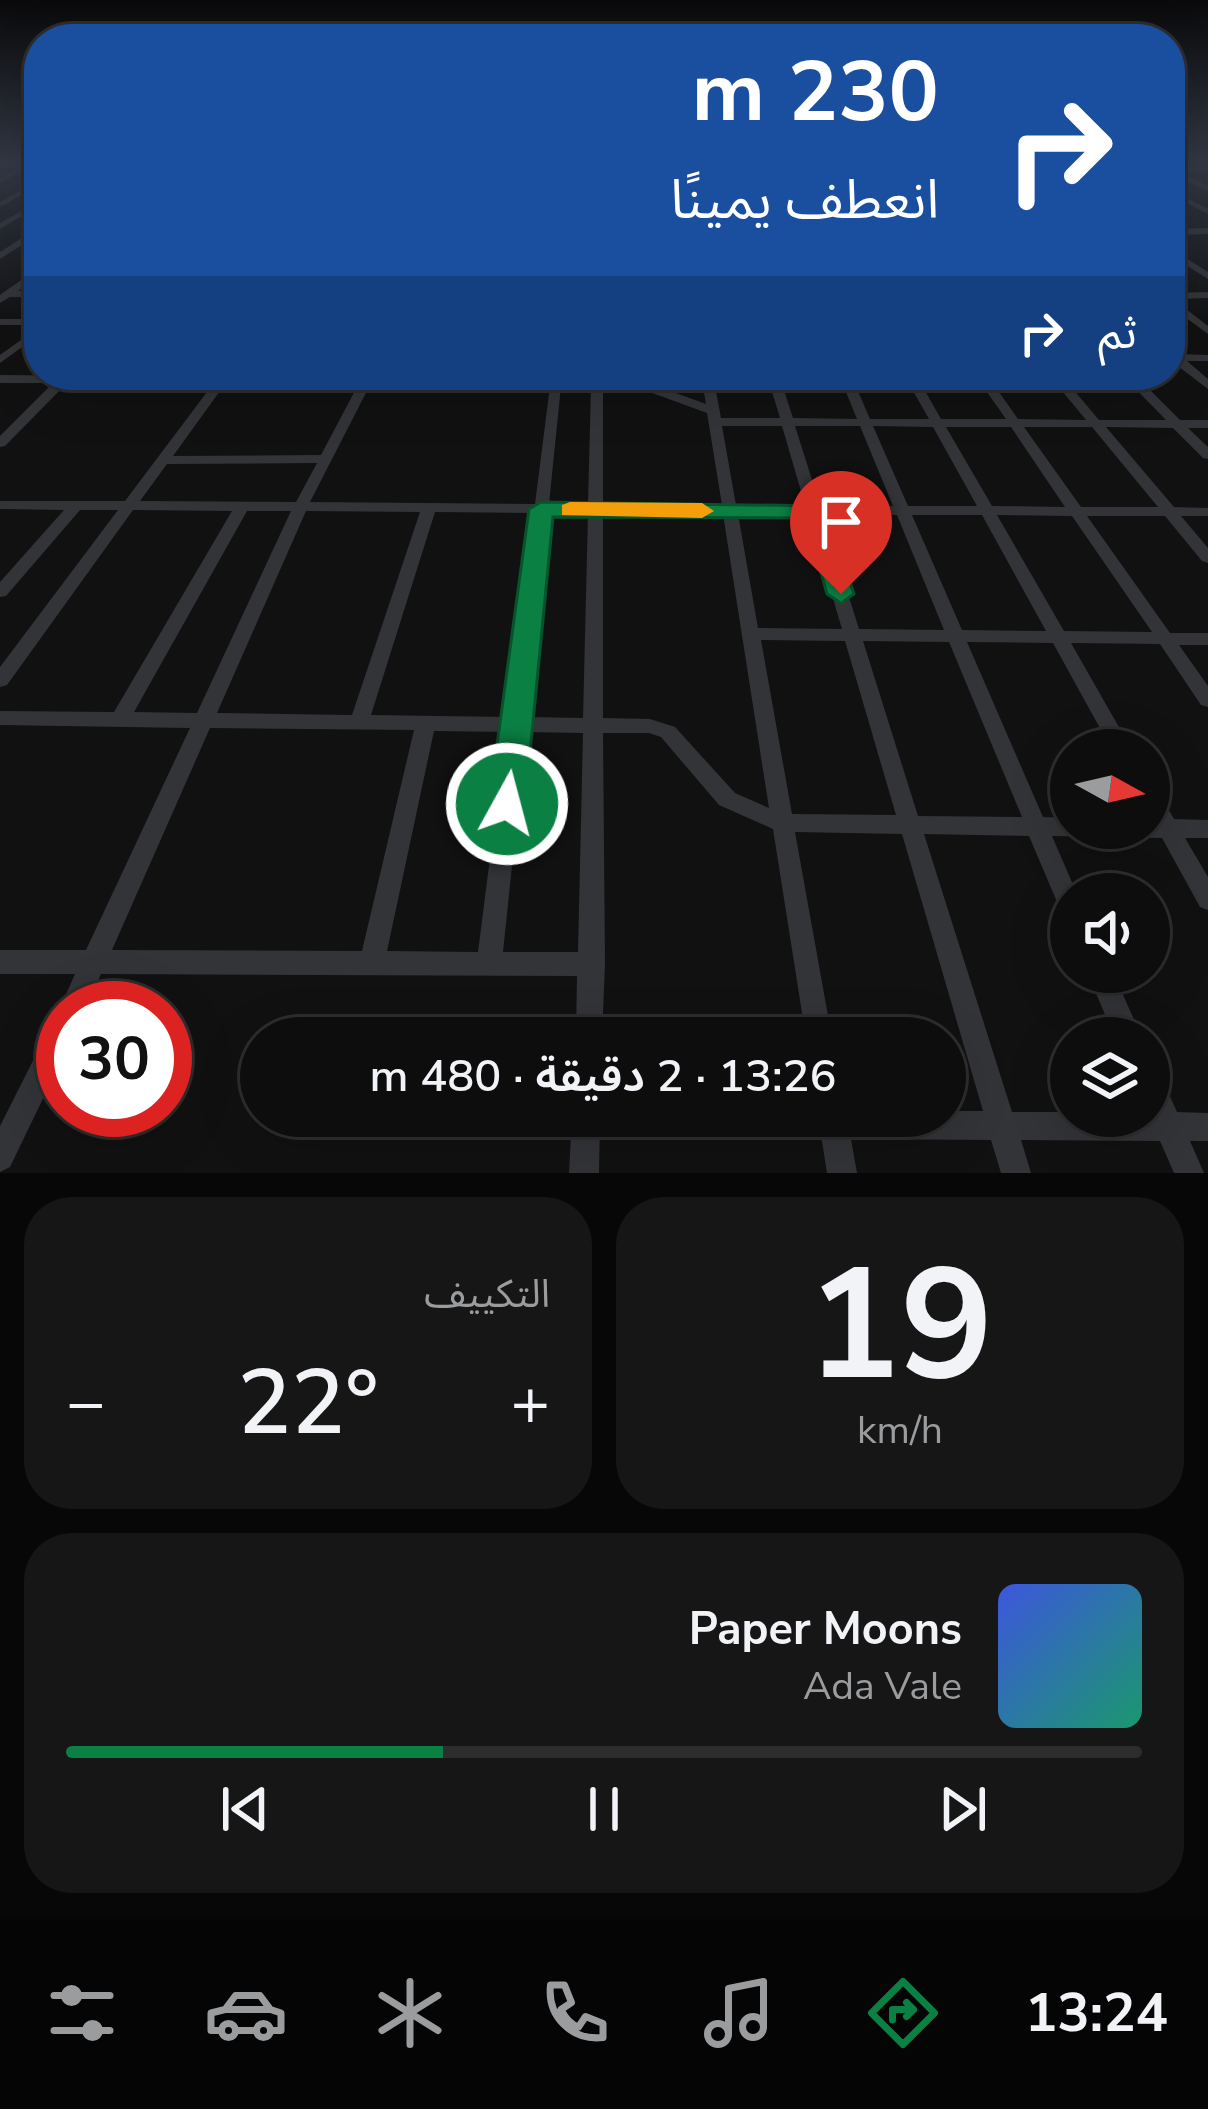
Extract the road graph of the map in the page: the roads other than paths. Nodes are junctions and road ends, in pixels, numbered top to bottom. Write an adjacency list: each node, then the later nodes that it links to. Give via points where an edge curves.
1 (1185, 227): 4 (street)
2 (1208, 231): 4 (street)
3 (1185, 232): 4 (street)
4 (1193, 232)
5 (0, 241): 6 (street)
6 (23, 241): 7 (street)
7 (0, 256)
8 (1185, 307): 9 (street)
9 (1208, 331)
10 (24, 339): 11 (street)
11 (0, 359)
12 (53, 390): 33 (street)
13 (215, 390): 36 (street)
14 (361, 390): 35 (street)
15 (555, 390): 43 (street)
16 (603, 390): 44 (street)
17 (659, 390): 25 (street)
18 (710, 390): 25 (street)
19 (778, 390): 26 (street)
20 (852, 390): 27 (street)
21 (919, 390): 28 (street)
22 (992, 390): 29 (street)
23 (1068, 390): 30 (street)
24 (1144, 390): 31 (street)
25 (714, 416): 26 (street); 45 (street)
26 (788, 422): 27 (street); 46 (street)
27 (866, 422): 28 (street); 47 (street)
28 (938, 423): 29 (street); 48 (street)
29 (1015, 423): 30 (street); 49 (street)
30 (1097, 423): 31 (street); 50 (street)
31 (1178, 424): 32 (street); 34 (street)
32 (1208, 424)
33 (0, 443)
34 (1208, 455)
35 (325, 459): 36 (street); 41 (street)
36 (163, 460): 39 (street)
37 (0, 505): 38 (street)
38 (75, 506): 39 (street); 53 (street)
39 (129, 506): 40 (street); 60 (street)
40 (242, 507): 41 (street); 63 (street)
41 (300, 508): 42 (street); 64 (street)
42 (429, 508): 43 (street); 65 (street)
43 (541, 509): 44 (street); 67 (street)
44 (598, 510): 45 (street); 68 (street)
45 (730, 511): 46 (street); 54 (street)
46 (816, 511): 47 (street); 55 (street)
47 (906, 512): 48 (street); 57 (street)
48 (989, 512): 49 (street); 58 (street)
49 (1073, 512): 50 (street); 56 (street)
50 (1169, 512): 51 (street); 52 (street)
51 (1208, 512)
52 (1208, 558)
53 (0, 592)
54 (751, 634): 55 (street); 70 (street)
55 (853, 636): 57 (street); 71 (street)
56 (1163, 638): 58 (street); 59 (street); 61 (street)
57 (955, 639): 58 (street); 72 (street)
58 (1056, 639): 69 (street)
59 (1208, 639)
60 (0, 680)
61 (1208, 700)
62 (0, 718): 63 (street)
63 (120, 719): 64 (street)
64 (202, 720): 65 (street); 79 (street)
65 (359, 722): 66 (street)
66 (427, 723): 67 (street); 80 (street)
67 (516, 724): 68 (street); 81 (street)
68 (593, 725): 70 (street, via 668,732 727,799); 82 (street)
69 (1110, 729)
70 (782, 824): 71 (street); 85 (street)
71 (910, 825): 72 (street); 92 (street)
72 (1035, 828): 73 (street); 76 (street)
73 (1050, 828)
74 (1170, 830): 75 (street); 77 (street)
75 (1208, 830)
76 (1055, 873)
77 (1208, 899)
78 (0, 962): 79 (street)
79 (95, 962): 80 (street); 83 (street)
80 (373, 962): 81 (street)
81 (489, 963): 82 (street)
82 (592, 964): 84 (street)
83 (86, 981)
84 (590, 1017)
85 (815, 1017)
86 (36, 1083): 95 (street)
87 (1170, 1126): 88 (street)
88 (1208, 1126)
89 (966, 1127): 92 (street)
90 (1050, 1128): 92 (street)
91 (1170, 1128): 99 (street)
92 (1003, 1129): 98 (street)
93 (585, 1137): 96 (street)
94 (836, 1137): 97 (street)
95 (0, 1157)
96 (584, 1173)
97 (842, 1173)
98 (1016, 1173)
99 (1189, 1173)

